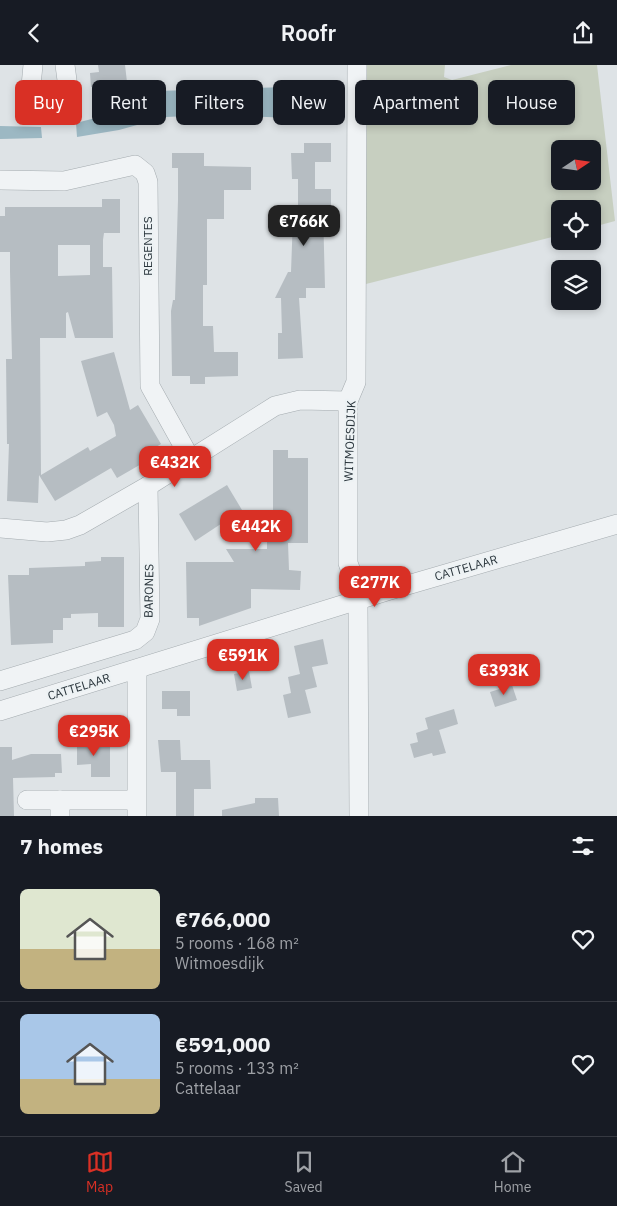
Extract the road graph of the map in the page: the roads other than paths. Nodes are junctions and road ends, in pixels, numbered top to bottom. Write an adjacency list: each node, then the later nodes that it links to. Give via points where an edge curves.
1 (33, 65): 2 (street, via 29,107 70,103)
2 (65, 65)
3 (357, 65): 5 (street, WITMOESDIJK, via 356,382)
4 (0, 180): 6 (street, REGENTES, via 64,181 135,165 145,173 148,182 150,387)
5 (348, 401): 6 (street, via 300,400 275,406); 10 (street, WITMOESDIJK, via 348,563 357,587)
6 (190, 458): 7 (street)
7 (148, 486): 9 (street, via 66,530 46,532); 12 (street, BARONES, via 150,619 145,632 135,640)
8 (617, 523): 10 (street, CATTELAAR)
9 (0, 528)
10 (358, 601): 11 (street, CATTELAAR); 17 (street, WITMOESDIJK)
11 (137, 669): 13 (street, CATTELAAR); 16 (street)
12 (0, 681)
13 (0, 711)
14 (27, 800): 15 (street)
15 (60, 808): 16 (street)
16 (137, 808)
17 (359, 816)

